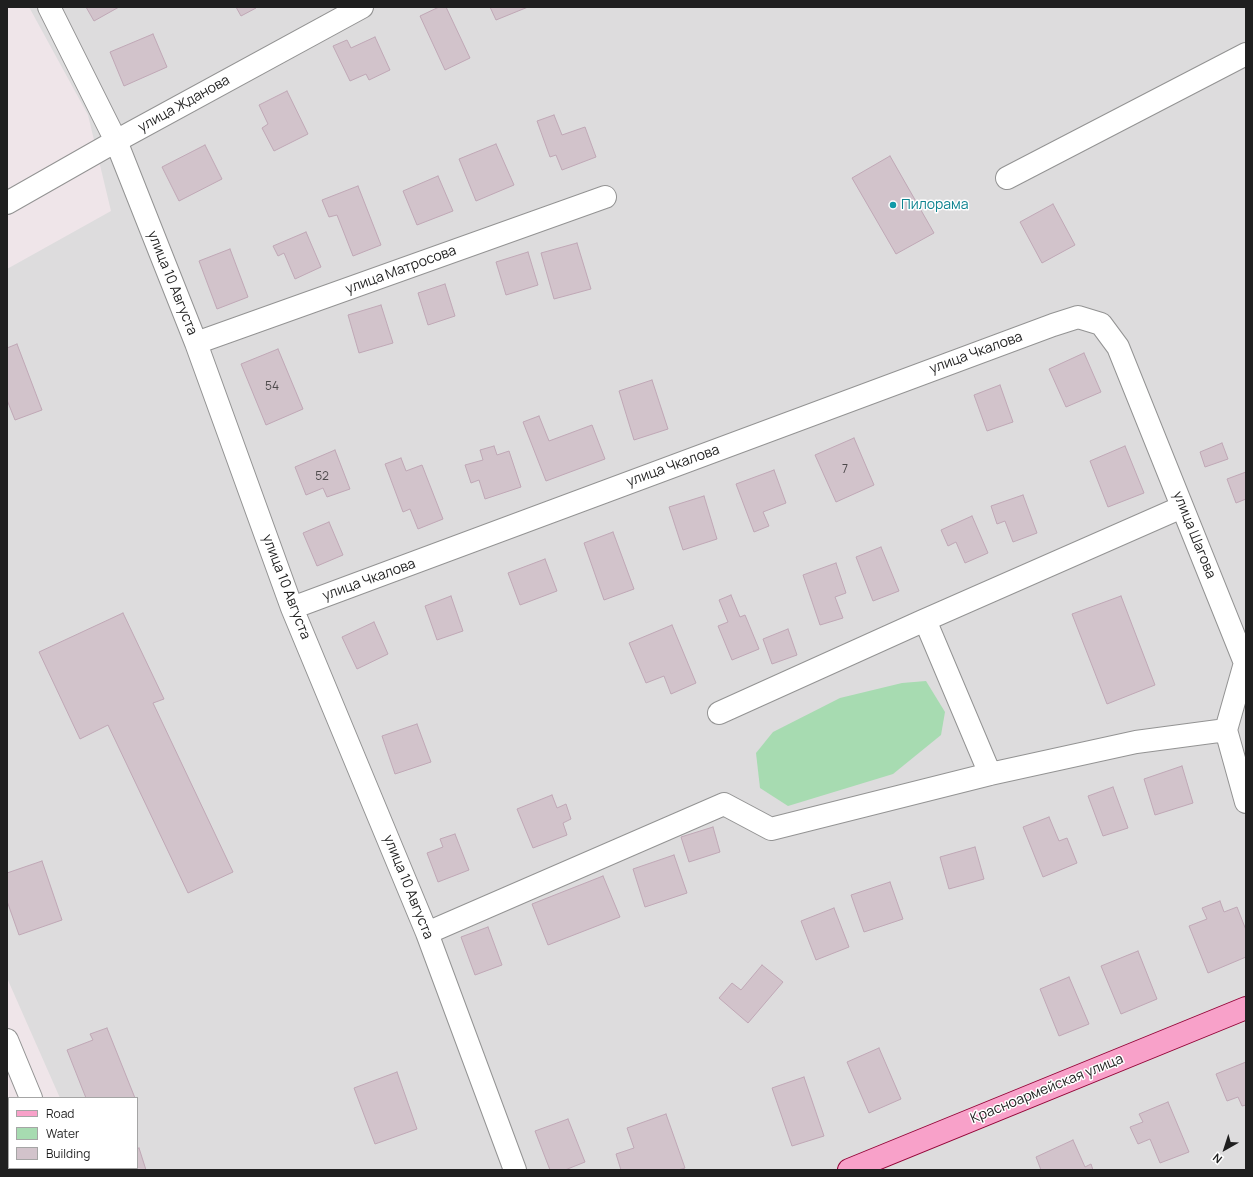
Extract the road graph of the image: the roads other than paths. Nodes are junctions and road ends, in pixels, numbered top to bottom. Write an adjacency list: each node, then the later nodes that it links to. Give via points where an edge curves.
1 (49, 7): 4 (street, улица 10 Августа)
2 (362, 7): 4 (street, улица Жданова)
3 (1246, 54): 5 (street)
4 (116, 141): 7 (street, улица Жданова); 9 (street, улица 10 Августа)
5 (1007, 178)
6 (605, 197): 9 (street, улица Матросова)
7 (7, 202)
8 (1053, 325): 10 (street, улица Шагова, via 1078,317 1101,324 1118,347); 11 (street, улица Чкалова)
9 (196, 343): 11 (street, улица 10 Августа)
10 (1182, 507): 12 (street); 14 (street, улица Шагова, via 1245,663)
11 (292, 608): 17 (street, улица 10 Августа)
12 (925, 620): 13 (street); 15 (street)
13 (720, 713)
14 (1226, 730): 15 (street, via 1136,742); 16 (street)
15 (990, 774): 17 (street, via 771,829 724,804)
16 (1246, 802)
17 (427, 933): 21 (street, улица 10 Августа)
18 (1246, 1008): 22 (main road, Красноармейская улица)
19 (7, 1040): 20 (street)
20 (31, 1097)
21 (515, 1170)
22 (849, 1170)

